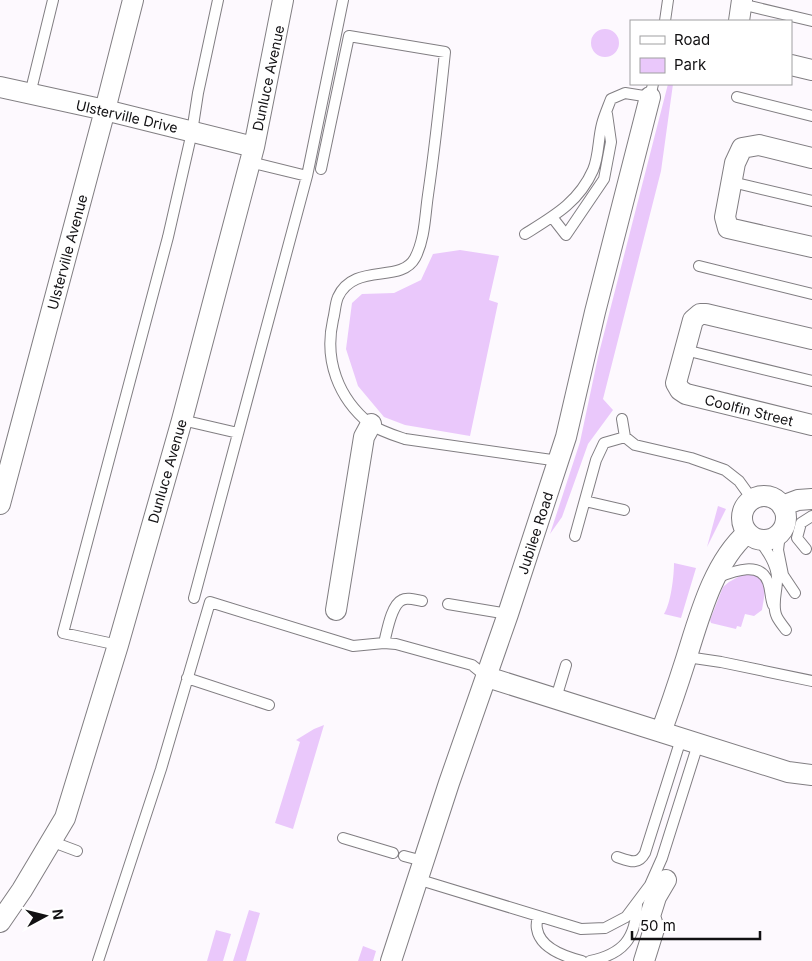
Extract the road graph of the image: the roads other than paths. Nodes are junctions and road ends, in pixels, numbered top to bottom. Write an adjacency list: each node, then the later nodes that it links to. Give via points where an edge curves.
1 (53, 0): 14 (lane)
2 (133, 0): 16 (street, Ulsterville Avenue)
3 (218, 0): 19 (lane)
4 (284, 0): 20 (street, Dunluce Avenue)
5 (343, 0): 23 (lane)
6 (668, 0): 8 (lane)
7 (741, 8): 9 (lane)
8 (665, 20)
9 (812, 21)
10 (792, 65): 11 (street)
11 (812, 70)
12 (0, 87): 14 (street, Ulsterville Drive)
13 (652, 90): 17 (lane, via 625,93 611,99); 40 (street, Jubilee Road)
14 (30, 94): 16 (street, Ulsterville Drive)
15 (737, 97): 18 (lane)
16 (105, 110): 19 (street, Ulsterville Drive); 41 (street, Ulsterville Avenue)
17 (606, 113): 26 (lane, via 594,168 575,200); 26 (lane, via 611,142 604,178 566,234)
18 (812, 116)
19 (192, 132): 20 (street, Ulsterville Drive); 62 (lane, via 168,237 63,633)
20 (252, 154): 23 (lane); 35 (street, Dunluce Avenue)
21 (812, 158): 24 (street, via 759,145 742,148)
22 (321, 170): 36 (lane, via 349,36 445,52 421,242 407,267 356,278 349,284 338,297 329,337 337,381 350,403)
23 (307, 176): 38 (lane)
24 (732, 182): 25 (lane); 28 (street, via 725,217 728,228)
25 (812, 201)
26 (552, 217): 27 (lane)
27 (524, 234)
28 (812, 247)
29 (699, 266): 30 (lane)
30 (812, 294)
31 (812, 339): 32 (street, via 700,314 693,320)
32 (685, 350): 33 (lane); 37 (street, Coolfin Street, via 676,383 686,394)
33 (812, 381)
34 (622, 419): 39 (lane)
35 (182, 420): 38 (lane); 62 (street, Dunluce Avenue)
36 (371, 424): 40 (lane, via 405,439); 58 (street, via 364,437)
37 (812, 425)
38 (238, 433): 54 (lane)
39 (624, 437): 43 (lane, via 635,445 691,458 724,470 739,481); 44 (lane, via 604,443)
40 (559, 461): 59 (street, Jubilee Road)
41 (1, 497)
42 (812, 498): 45 (street)
43 (752, 499): 45 (street, via 765,496); 50 (street, via 742,512 743,527)
44 (585, 500): 46 (lane); 49 (lane)
45 (782, 506): 48 (street, via 786,520)
46 (624, 510)
47 (812, 516): 51 (lane, via 801,523 798,530 797,538)
48 (780, 534): 50 (street, via 767,541); 53 (lane, via 778,550 783,575)
49 (575, 536)
50 (753, 537): 52 (street, via 736,543); 57 (lane, via 768,552 777,575)
51 (806, 549)
52 (716, 578): 57 (lane, via 733,571 756,570 765,575 769,583 769,596); 63 (street, via 696,625)
53 (795, 593)
54 (194, 598)
55 (422, 601): 61 (lane, via 408,599 397,604)
56 (448, 604): 59 (lane)
57 (774, 608): 60 (lane)
58 (336, 610)
59 (508, 614): 65 (street, Jubilee Road)
60 (786, 630)
61 (384, 643): 65 (lane, via 472,665); 66 (lane, via 353,646 210,602)
62 (118, 645): 74 (street, Dunluce Avenue, via 65,818)
63 (687, 657): 67 (lane); 70 (street)
64 (566, 665): 68 (lane)
65 (487, 677): 68 (street); 78 (street, Jubilee Road, via 453,784)
66 (187, 678): 69 (lane); 83 (lane)
67 (812, 681)
68 (556, 698): 70 (street)
69 (268, 706)
70 (661, 732): 71 (street)
71 (690, 741): 72 (street, via 788,772); 77 (lane, via 642,859 628,862); 80 (lane, via 662,858 650,885)
72 (812, 775)
73 (343, 838): 76 (lane)
74 (53, 839): 75 (lane); 82 (street, Dunluce Avenue)
75 (77, 851)
76 (393, 853)
77 (617, 857)
78 (415, 866): 81 (lane); 84 (street, Jubilee Road)
79 (666, 880): 87 (street, via 650,916 654,929)
80 (636, 904): 81 (lane, via 626,917 605,928 581,929); 86 (lane, via 635,923 620,950)
81 (538, 916): 85 (lane, via 537,928 545,944)
82 (0, 922)
83 (98, 961)
84 (391, 961)
85 (582, 961)
86 (590, 961)
87 (644, 961)

